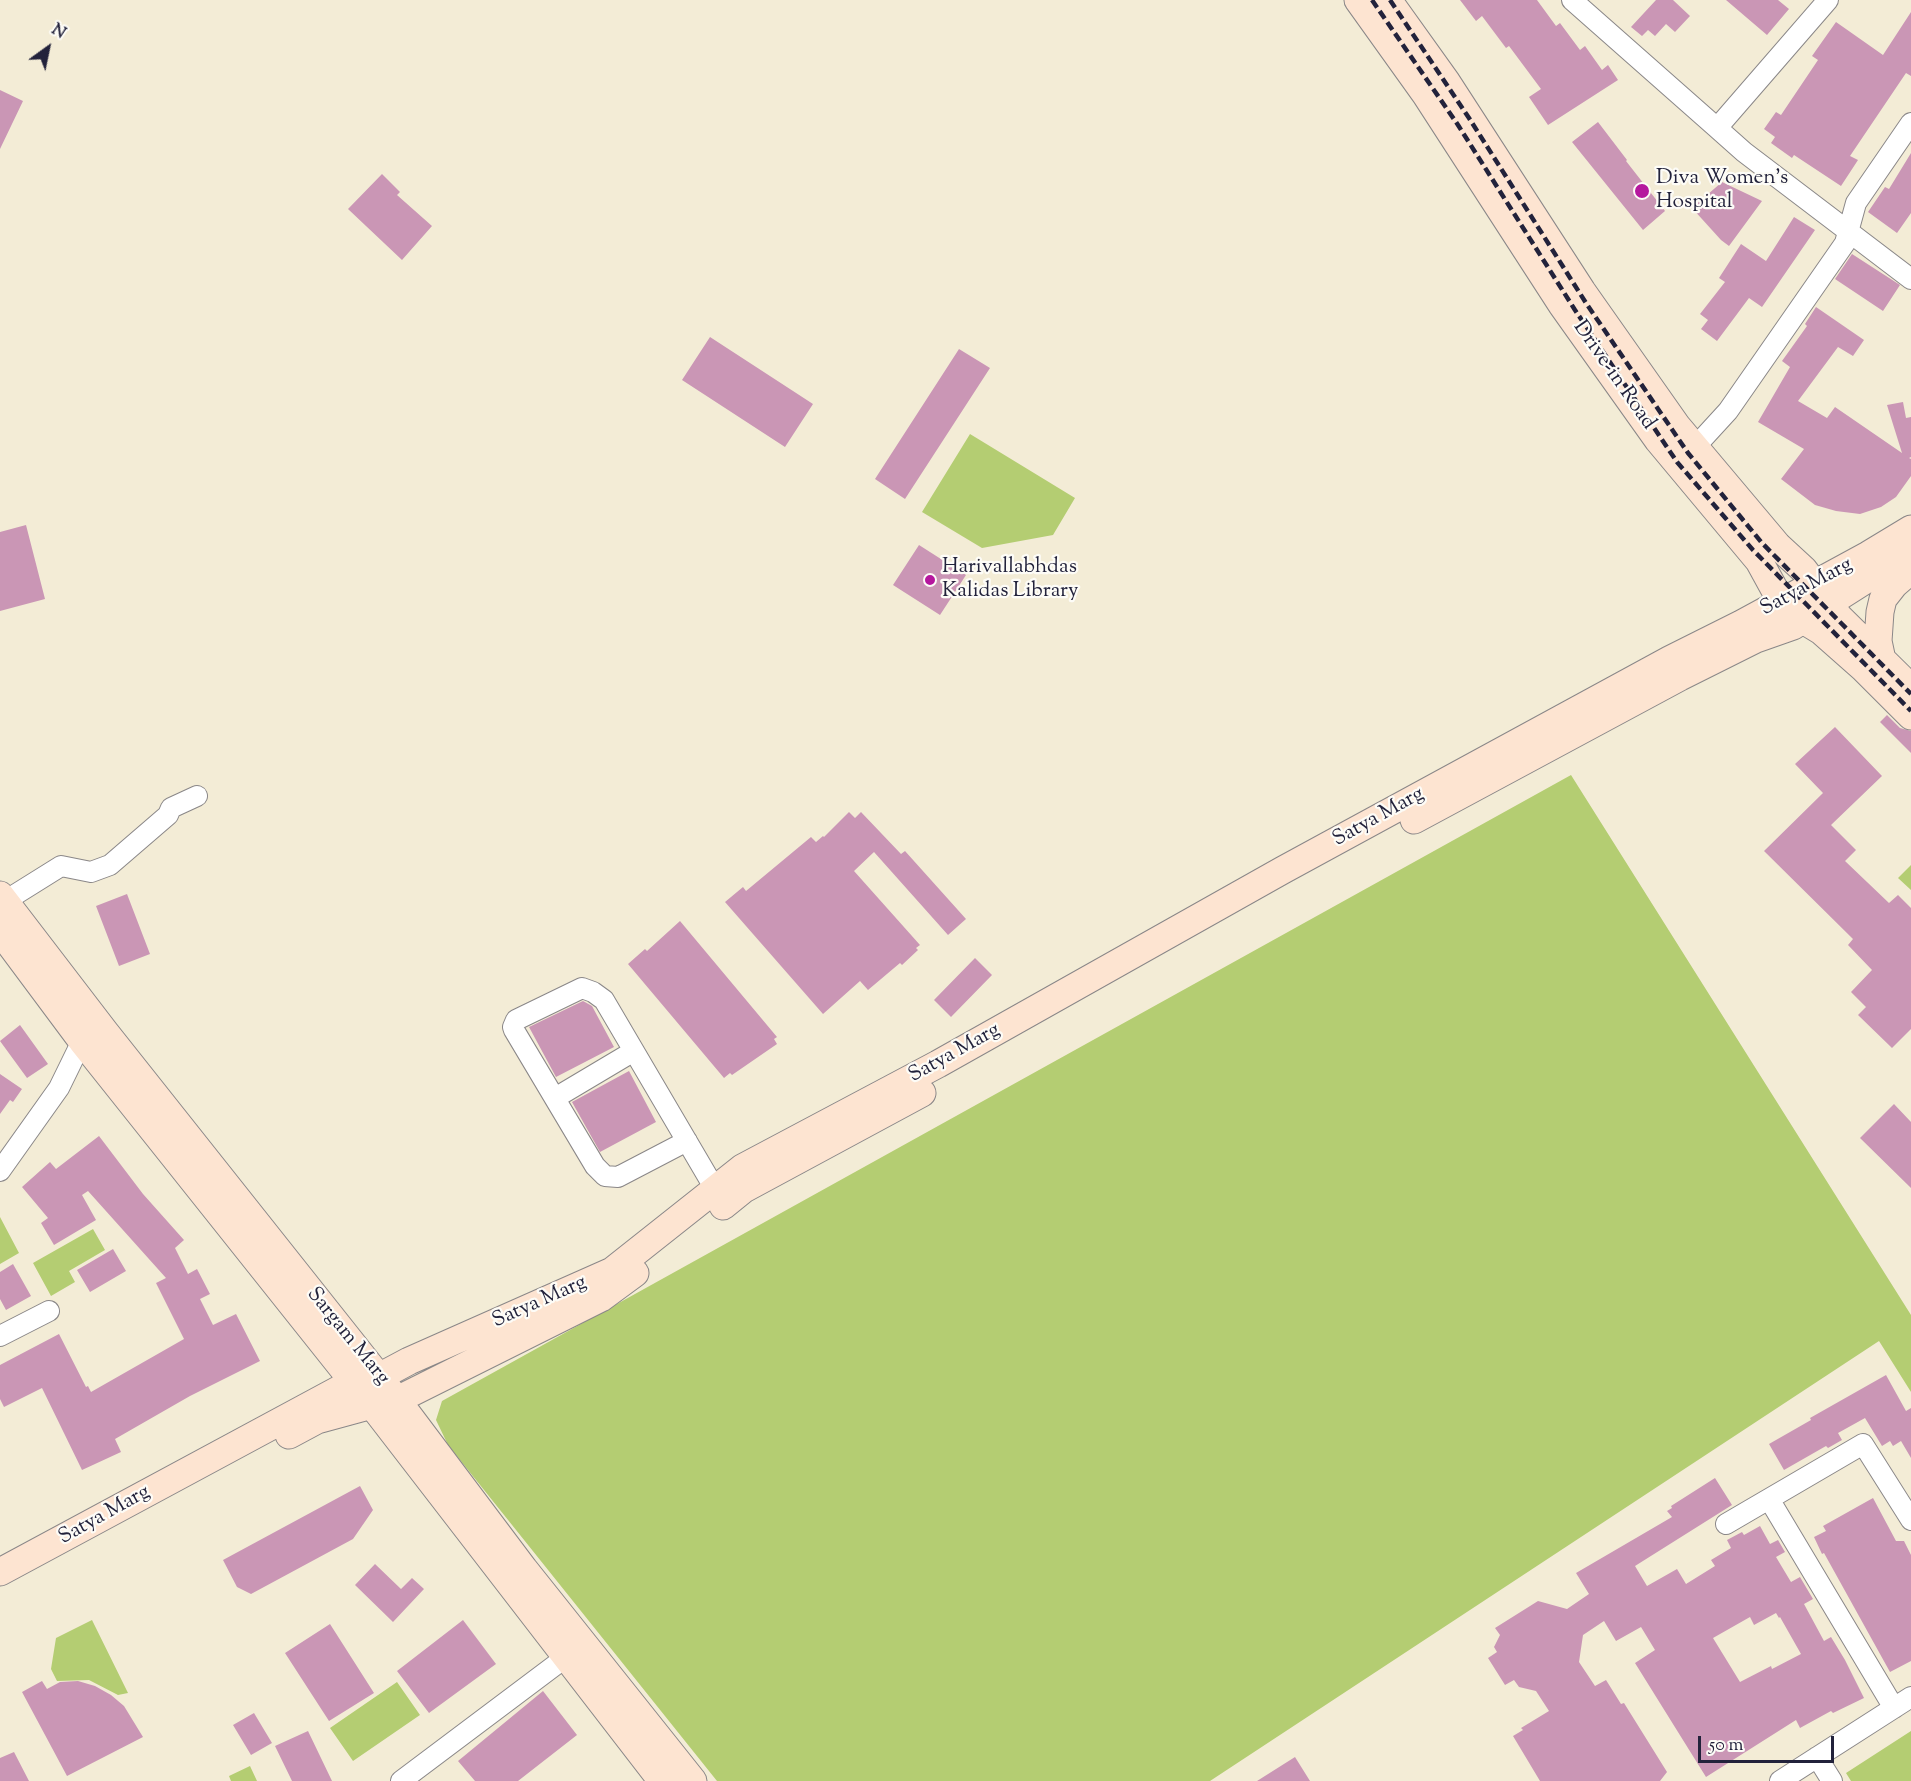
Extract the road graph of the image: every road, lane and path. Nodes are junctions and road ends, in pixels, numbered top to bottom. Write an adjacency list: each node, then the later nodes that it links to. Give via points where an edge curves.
1 (1358, 0): 14 (main road, Drive-in Road, via 1426,95 1562,305 1658,440 1759,561)
2 (1388, 0): 9 (main road, Drive-in Road, via 1446,81 1582,291)
3 (1572, 0): 6 (street)
4 (1828, 0): 6 (street)
5 (1911, 123): 7 (street, via 1856,203)
6 (1717, 128): 7 (street)
7 (1849, 231): 8 (street); 9 (street, via 1845,243 1728,411)
8 (1911, 279)
9 (1695, 447): 13 (main road, Drive-in Road)
10 (1911, 529): 13 (main road, Satya Marg)
11 (1911, 551): 13 (main road, Satya Marg)
12 (1911, 570): 16 (main road, via 1883,598 1878,641)
13 (1821, 594): 14 (main road, Satya Marg); 15 (main road, Satya Marg); 16 (main road, Drive-in Road)
14 (1783, 600): 15 (main road, Drive-in Road); 25 (main road, Satya Marg, via 1283,870 938,1064)
15 (1803, 620): 18 (main road, Drive-in Road, via 1864,669); 25 (main road, Satya Marg, via 1680,677)
16 (1882, 660): 17 (main road, Drive-in Road)
17 (1911, 688)
18 (1911, 716)
19 (197, 796): 20 (street, via 171,808 168,815 110,865 91,872 61,866)
20 (2, 898): 31 (main road, Sargam Marg)
21 (0, 931): 22 (main road, Sargam Marg)
22 (82, 1041): 27 (street, via 58,1088); 31 (main road, Sargam Marg)
23 (634, 1052): 24 (street); 24 (street, via 604,1000 582,988 516,1020 514,1030); 26 (street)
24 (555, 1098): 26 (street, via 595,1166 605,1176 618,1177)
25 (849, 1122): 28 (main road, Satya Marg, via 742,1168); 32 (main road, Satya Marg, via 744,1189 601,1298)
26 (687, 1141): 28 (street)
27 (0, 1170)
28 (715, 1189): 31 (main road, Satya Marg, via 612,1271)
29 (49, 1311): 30 (street)
30 (0, 1336)
31 (366, 1379): 32 (main road, Sargam Marg); 36 (main road, Satya Marg)
32 (384, 1402): 37 (main road, Satya Marg, via 317,1420); 38 (main road, Sargam Marg); 44 (main road, Sargam Marg)
33 (1769, 1499): 34 (street, via 1863,1444); 35 (street); 40 (street)
34 (1911, 1520)
35 (1726, 1524)
36 (0, 1572)
37 (0, 1591)
38 (566, 1657): 42 (street); 43 (main road, Sargam Marg)
39 (1911, 1697): 40 (street)
40 (1894, 1708): 41 (street)
41 (1816, 1758): 45 (street); 46 (street)
42 (401, 1781)
43 (662, 1781)
44 (693, 1781)
45 (1780, 1781)
46 (1832, 1781)

